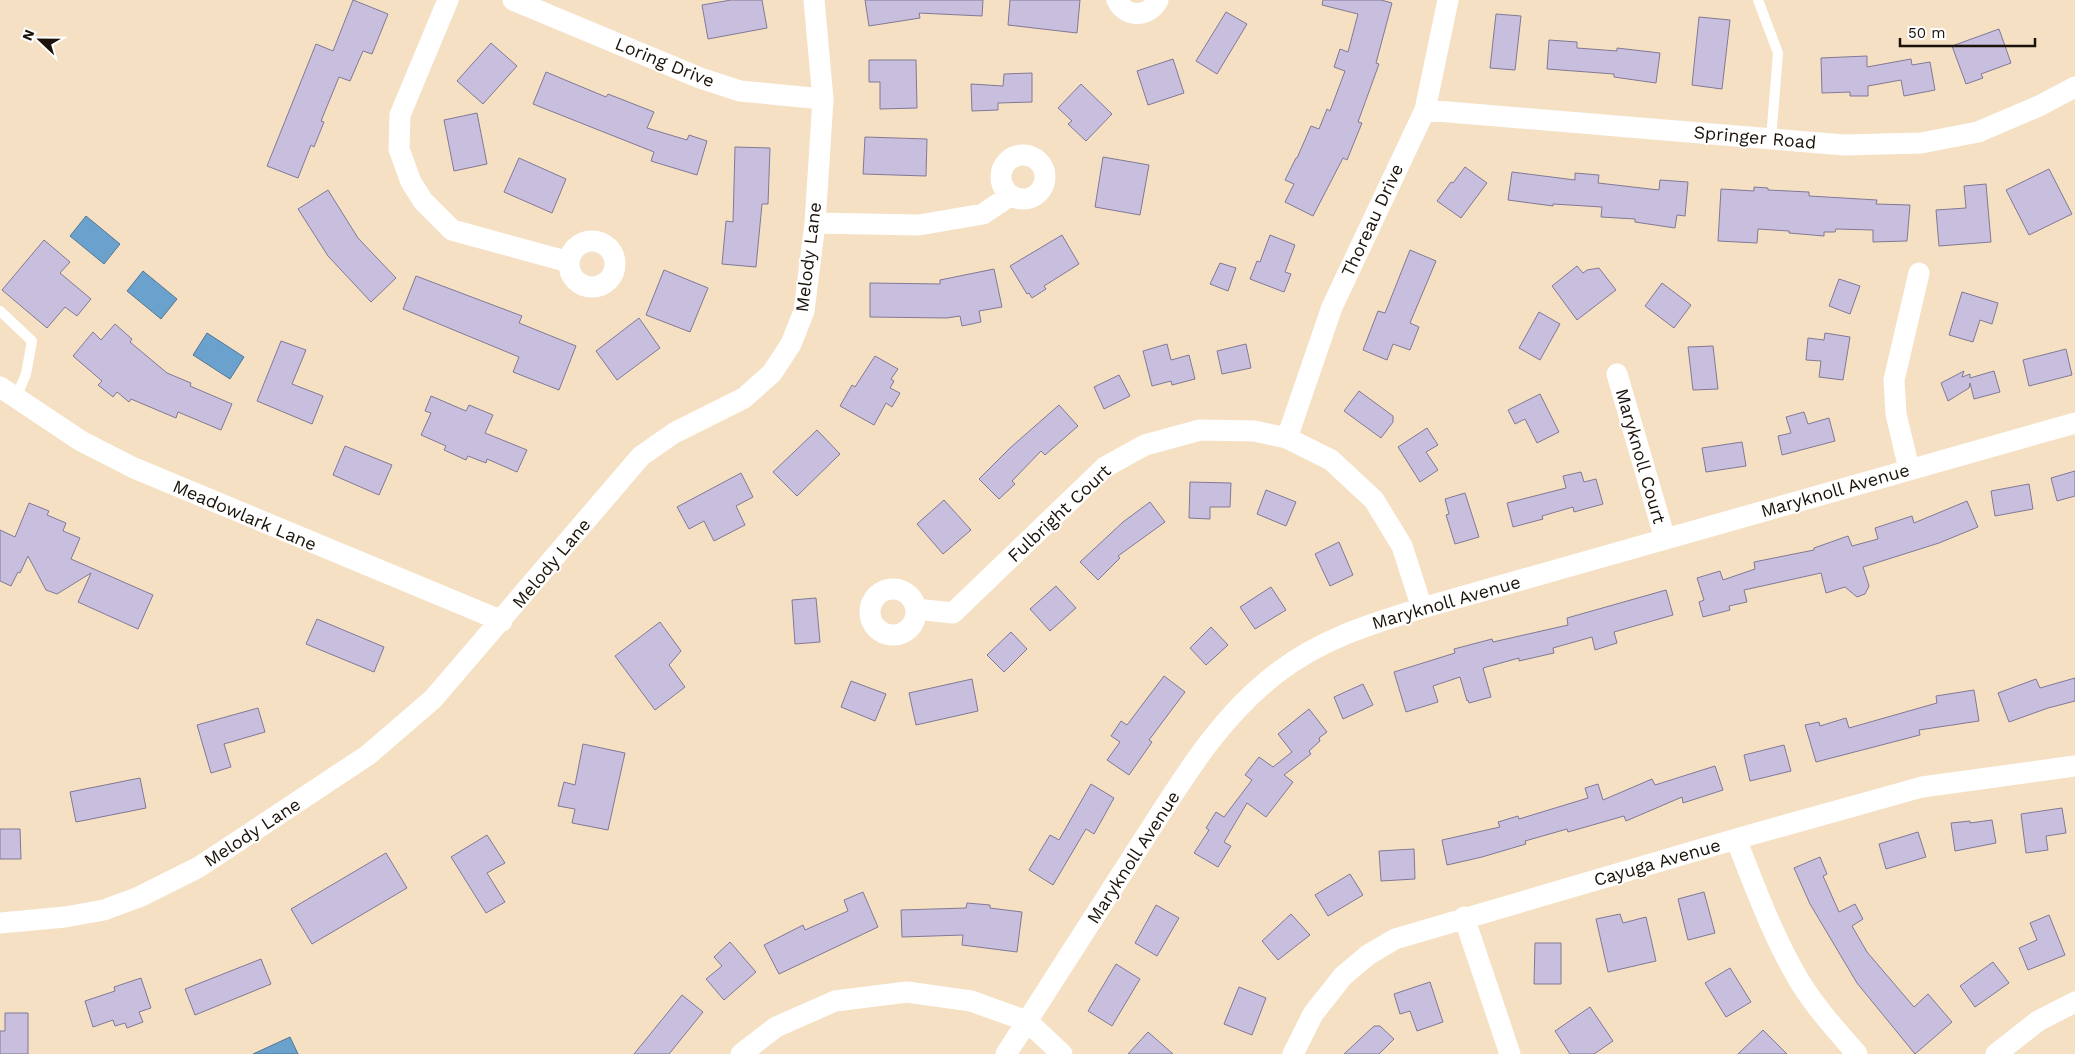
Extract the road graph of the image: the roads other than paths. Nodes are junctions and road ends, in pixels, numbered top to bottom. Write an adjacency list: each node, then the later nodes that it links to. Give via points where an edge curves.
1 (448, 0): 14 (street, via 400,115 399,149 410,182 423,201 452,230)
2 (513, 0): 9 (street, Loring Drive, via 700,78 740,91)
3 (814, 0): 9 (street, Melody Lane)
4 (1117, 0): 5 (street, via 1125,10 1139,14 1152,8)
5 (1158, 0)
6 (1448, 0): 10 (street, Thoreau Drive)
7 (1758, 0): 11 (lane, via 1778,54)
8 (2075, 87): 11 (street, Springer Road, via 1978,132 1921,143 1844,145)
9 (823, 100): 13 (street, Melody Lane)
10 (1425, 110): 11 (street, Springer Road); 20 (street, Thoreau Drive, via 1332,307)
11 (1771, 138)
12 (1011, 196): 13 (street, via 983,214 919,225)
13 (815, 223): 25 (street, Melody Lane, via 804,311 791,344 772,373 744,398 674,433 641,456)
14 (569, 262)
15 (1919, 273): 21 (street, via 1894,380 1896,414)
16 (0, 311): 18 (lane, via 32,341 26,374)
17 (1617, 374): 22 (street, Maryknoll Court)
18 (8, 393): 25 (street, Meadowlark Lane, via 81,441 134,468)
19 (2075, 423): 21 (street, Maryknoll Avenue)
20 (1287, 438): 23 (street, Fulbright Court, via 1331,460 1374,500 1402,546); 24 (street, Fulbright Court, via 1254,431 1200,430 1145,445 1106,467 953,613)
21 (1909, 469): 22 (street, Maryknoll Avenue)
22 (1665, 539): 23 (street, Maryknoll Avenue)
23 (1422, 608): 31 (street, Maryknoll Avenue, via 1364,625 1317,647 1277,673 1233,712 1195,761)
24 (916, 609)
25 (502, 621): 29 (street, Melody Lane, via 433,699 368,755 199,868 104,910)
26 (2075, 766): 27 (street, Cayuga Avenue, via 1922,787)
27 (1736, 839): 28 (street, Cayuga Avenue); 37 (street, via 1769,922 1800,982 1824,1017)
28 (1464, 917): 35 (street, Cayuga Avenue, via 1395,939 1368,955 1343,976 1313,1014); 36 (street)
29 (0, 923)
30 (2075, 1002): 38 (street, via 2038,1021)
31 (1027, 1021): 32 (street, via 971,1001 907,992 835,1002 776,1027); 33 (street, Maryknoll Avenue); 34 (street)
32 (741, 1054)
33 (1006, 1054)
34 (1062, 1054)
35 (1293, 1054)
36 (1510, 1054)
37 (1857, 1054)
38 (1996, 1054)

